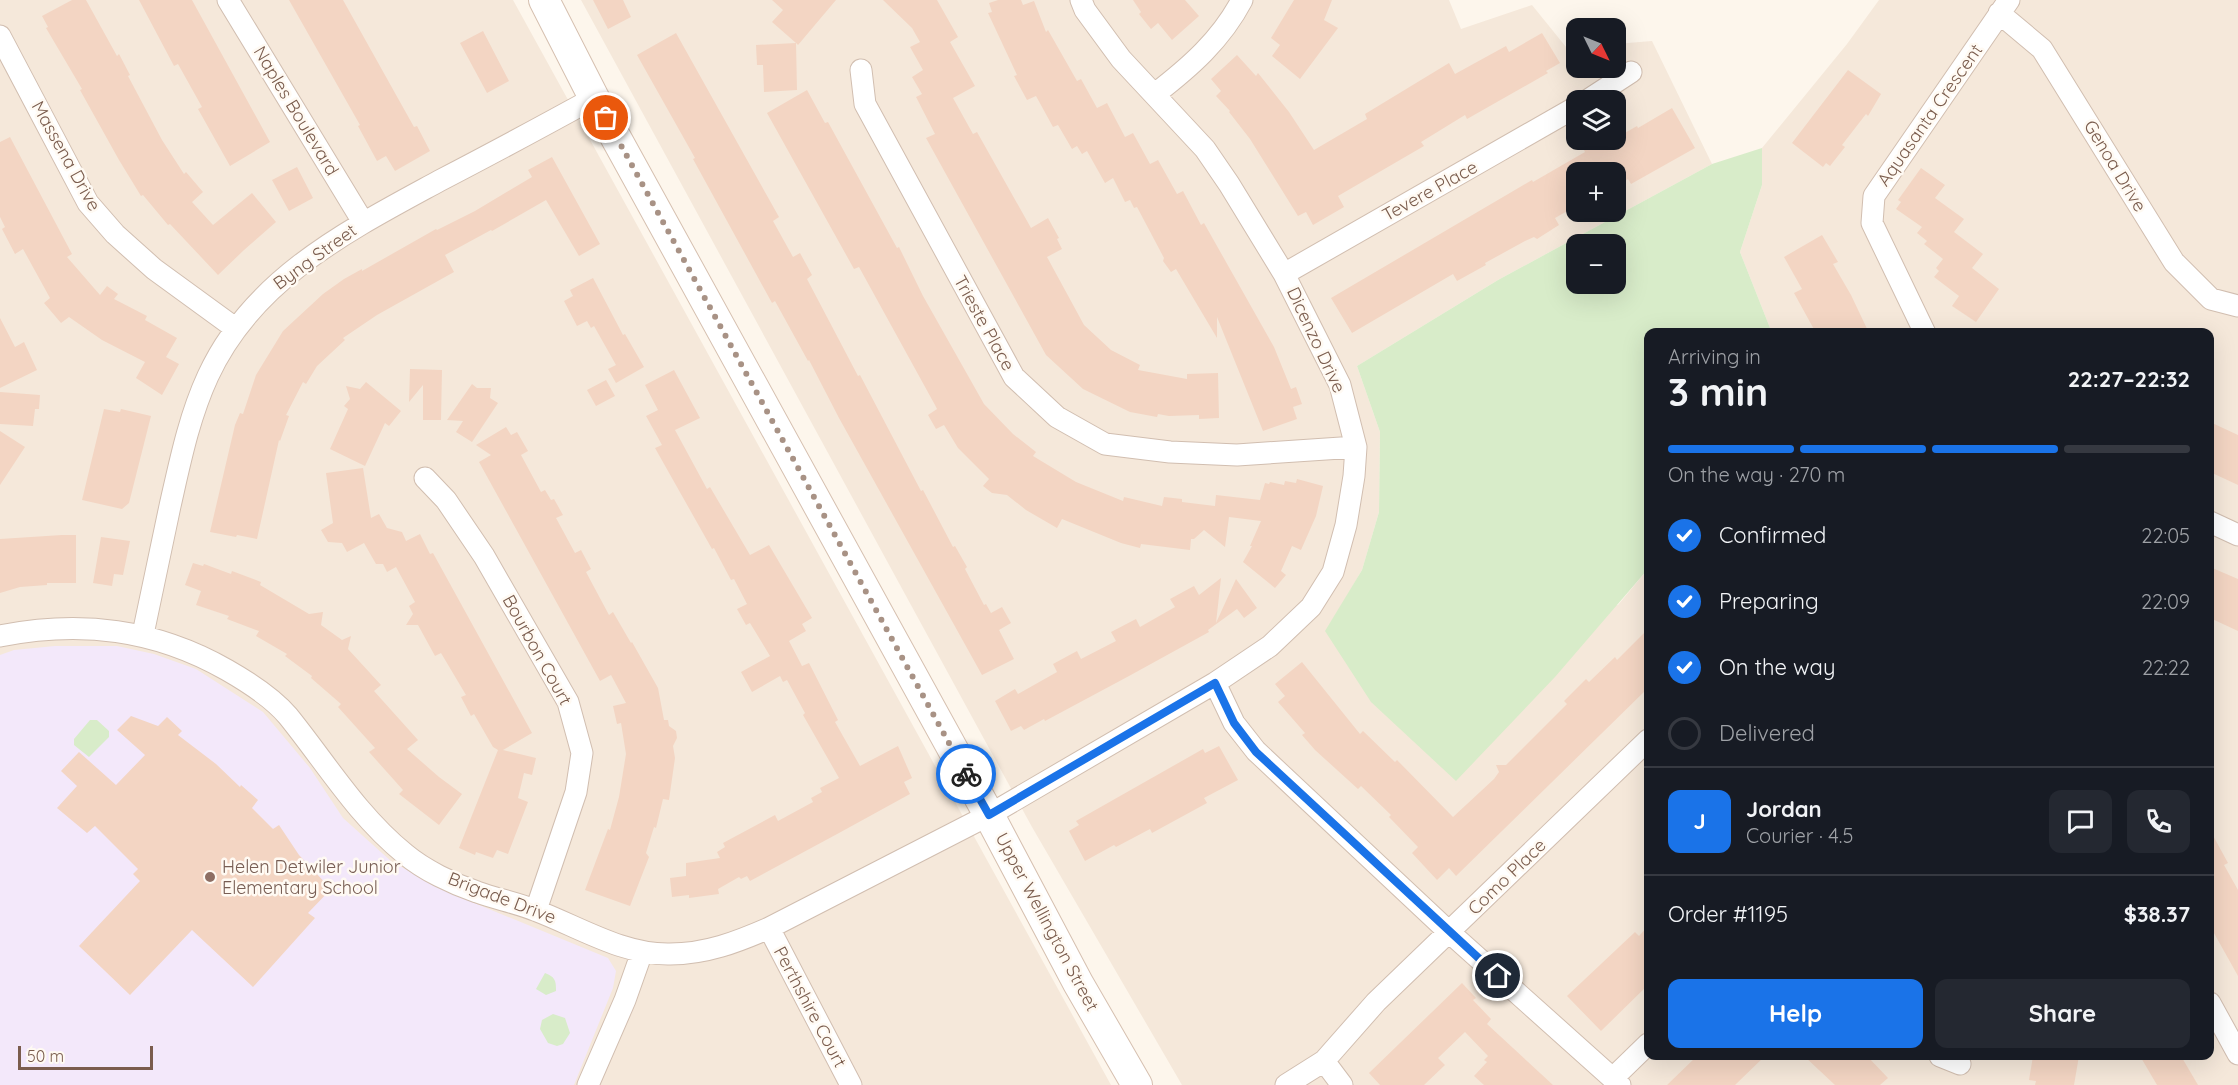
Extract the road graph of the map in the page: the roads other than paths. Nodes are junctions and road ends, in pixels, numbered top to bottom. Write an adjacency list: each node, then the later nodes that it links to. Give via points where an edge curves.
1 (228, 0): 13 (street, Naples Boulevard)
2 (543, 0): 11 (main road, Upper Wellington Street)
3 (1081, 0): 10 (street, Dicenzo Drive, via 1121,59)
4 (1242, 0): 10 (street, via 1217,39)
5 (2004, 7): 15 (street, Genoa Drive, via 2042,49 2174,262 2211,299); 17 (street, Aquasanta Crescent, via 1874,196 1872,223)
6 (0, 36): 16 (street, Massena Drive, via 88,203 154,269)
7 (861, 70): 18 (street, Trieste Place, via 865,104 1014,377 1057,417 1105,444 1170,452 1237,455)
8 (1630, 72): 9 (street)
9 (1603, 90)
10 (1155, 94): 14 (street, Dicenzo Drive, via 1205,149)
11 (594, 98): 13 (street, Byng Street); 26 (main road, Upper Wellington Street)
12 (1566, 113): 14 (street, Tevere Place)
13 (363, 222): 16 (street, Byng Street, via 287,274)
14 (1284, 273): 18 (street, Dicenzo Drive, via 1340,385)
15 (2238, 306)
16 (235, 328): 22 (street, Byng Street, via 208,375 190,420)
17 (1923, 328)
18 (1356, 447): 24 (street, Dicenzo Drive, via 1347,525 1334,572 1311,607 1270,646)
19 (425, 478): 27 (street, Bourbon Court, via 446,500 484,555 568,702 582,753 576,792)
20 (2214, 524): 21 (street)
21 (2238, 535)
22 (142, 634): 23 (street, Brigade Drive, via 73,627); 27 (street, Brigade Drive, via 203,656 248,682 286,714 341,787 406,854 475,892)
23 (0, 636)
24 (1215, 683): 26 (street, Dicenzo Drive); 29 (street, via 1234,723 1256,752)
25 (1644, 744): 29 (street, Como Place)
26 (989, 815): 28 (street, Brigade Drive); 40 (main road, Upper Wellington Street)
27 (536, 910): 30 (street, Brigade Drive)
28 (769, 928): 30 (street, Brigade Drive, via 735,944 704,951); 39 (street, Perthshire Court)
29 (1449, 932): 35 (street, Como Place, via 1376,1002); 37 (street)
30 (642, 952): 38 (street)
31 (2214, 1010): 33 (street)
32 (1644, 1049): 37 (street)
33 (2238, 1054)
34 (1950, 1060): 36 (street)
35 (1324, 1061): 41 (street, Como Place); 42 (street)
36 (1960, 1064)
37 (1617, 1081)
38 (588, 1085)
39 (851, 1085)
40 (1137, 1085)
41 (1286, 1085)
42 (1342, 1085)

